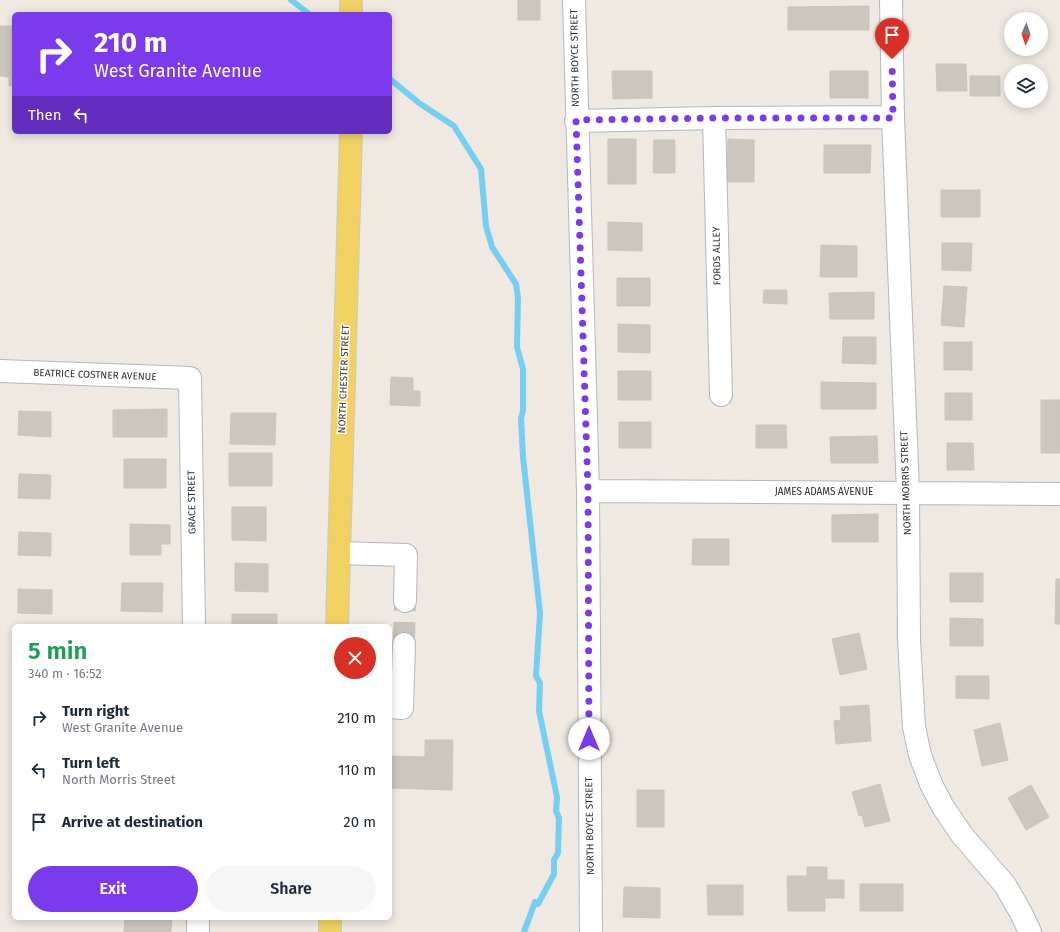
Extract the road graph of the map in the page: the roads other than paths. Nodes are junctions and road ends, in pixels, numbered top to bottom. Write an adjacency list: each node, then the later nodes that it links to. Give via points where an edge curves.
1 (351, 0): 4 (main road)
2 (574, 0): 7 (street, NORTH BOYCE STREET)
3 (891, 0): 6 (street, NORTH MORRIS STREET)
4 (351, 12)
5 (714, 118): 6 (street); 7 (street); 11 (street, FORDS ALLEY)
6 (893, 118): 13 (street, NORTH MORRIS STREET)
7 (576, 120): 12 (street, NORTH BOYCE STREET)
8 (350, 134): 15 (main road, NORTH CHESTER STREET)
9 (0, 371): 10 (street, BEATRICE COSTNER AVENUE)
10 (190, 378): 17 (street, GRACE STREET)
11 (721, 395)
12 (588, 491): 13 (street, JAMES ADAMS AVENUE); 25 (street, NORTH BOYCE STREET)
13 (908, 492): 14 (street, JAMES ADAMS AVENUE); 26 (street, NORTH MORRIS STREET, via 909,640 914,727 920,755 943,807 962,835 1005,885)
14 (1060, 494)
15 (339, 553): 16 (street, via 406,555); 18 (main road, NORTH CHESTER STREET)
16 (405, 601)
17 (194, 624)
18 (337, 624)
19 (404, 644): 20 (street, via 402,708)
20 (392, 707)
21 (198, 920): 23 (street)
22 (330, 920): 24 (main road)
23 (198, 932)
24 (330, 932)
25 (591, 932)
26 (1030, 932)

